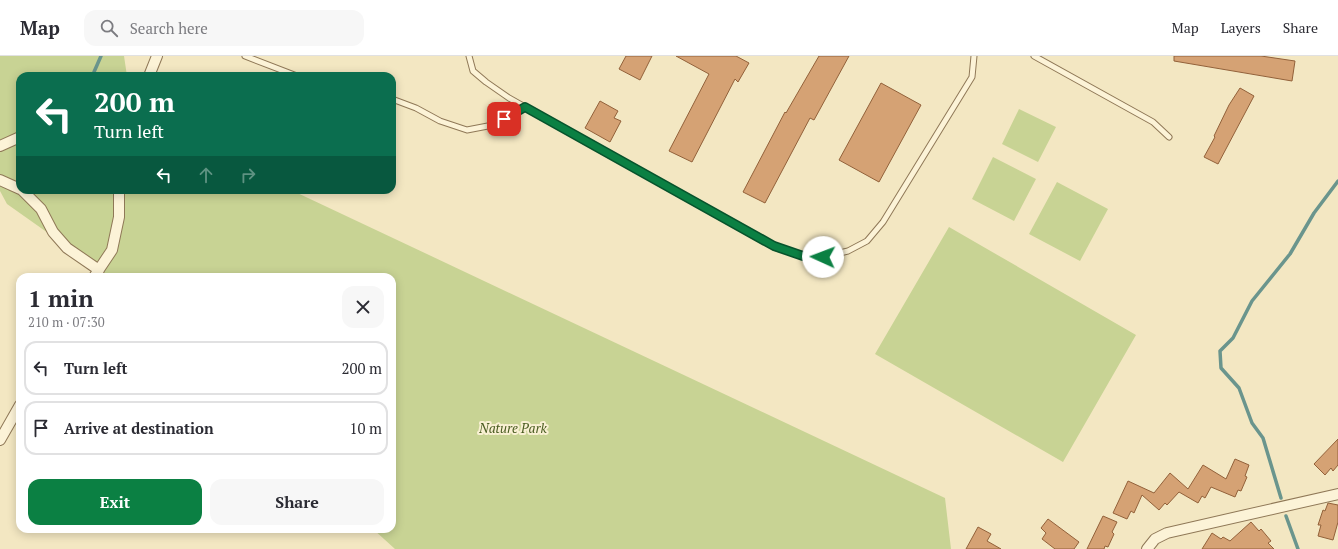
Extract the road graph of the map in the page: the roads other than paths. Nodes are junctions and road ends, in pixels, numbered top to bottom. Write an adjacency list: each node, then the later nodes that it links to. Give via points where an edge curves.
1 (157, 56): 6 (street)
2 (245, 56): 7 (lane)
3 (469, 56): 9 (lane, via 473,71 508,98)
4 (974, 56): 9 (lane, via 972,77 883,222 867,242 848,251 823,257 803,256 774,246)
5 (1034, 56): 10 (lane, via 1148,120)
6 (151, 72)
7 (287, 72)
8 (396, 100): 9 (lane, via 440,121 467,130 493,125)
9 (525, 107)
10 (1169, 138)
11 (16, 139): 12 (street)
12 (0, 146)
13 (0, 180): 14 (street)
14 (16, 187)
15 (26, 194): 17 (street, via 41,209 53,232 67,248)
16 (119, 194): 17 (street, via 119,217 112,250)
17 (96, 273)
18 (16, 412): 19 (street)
19 (0, 440)
20 (1338, 494): 21 (street, via 1167,533 1155,540)
21 (1147, 549)

